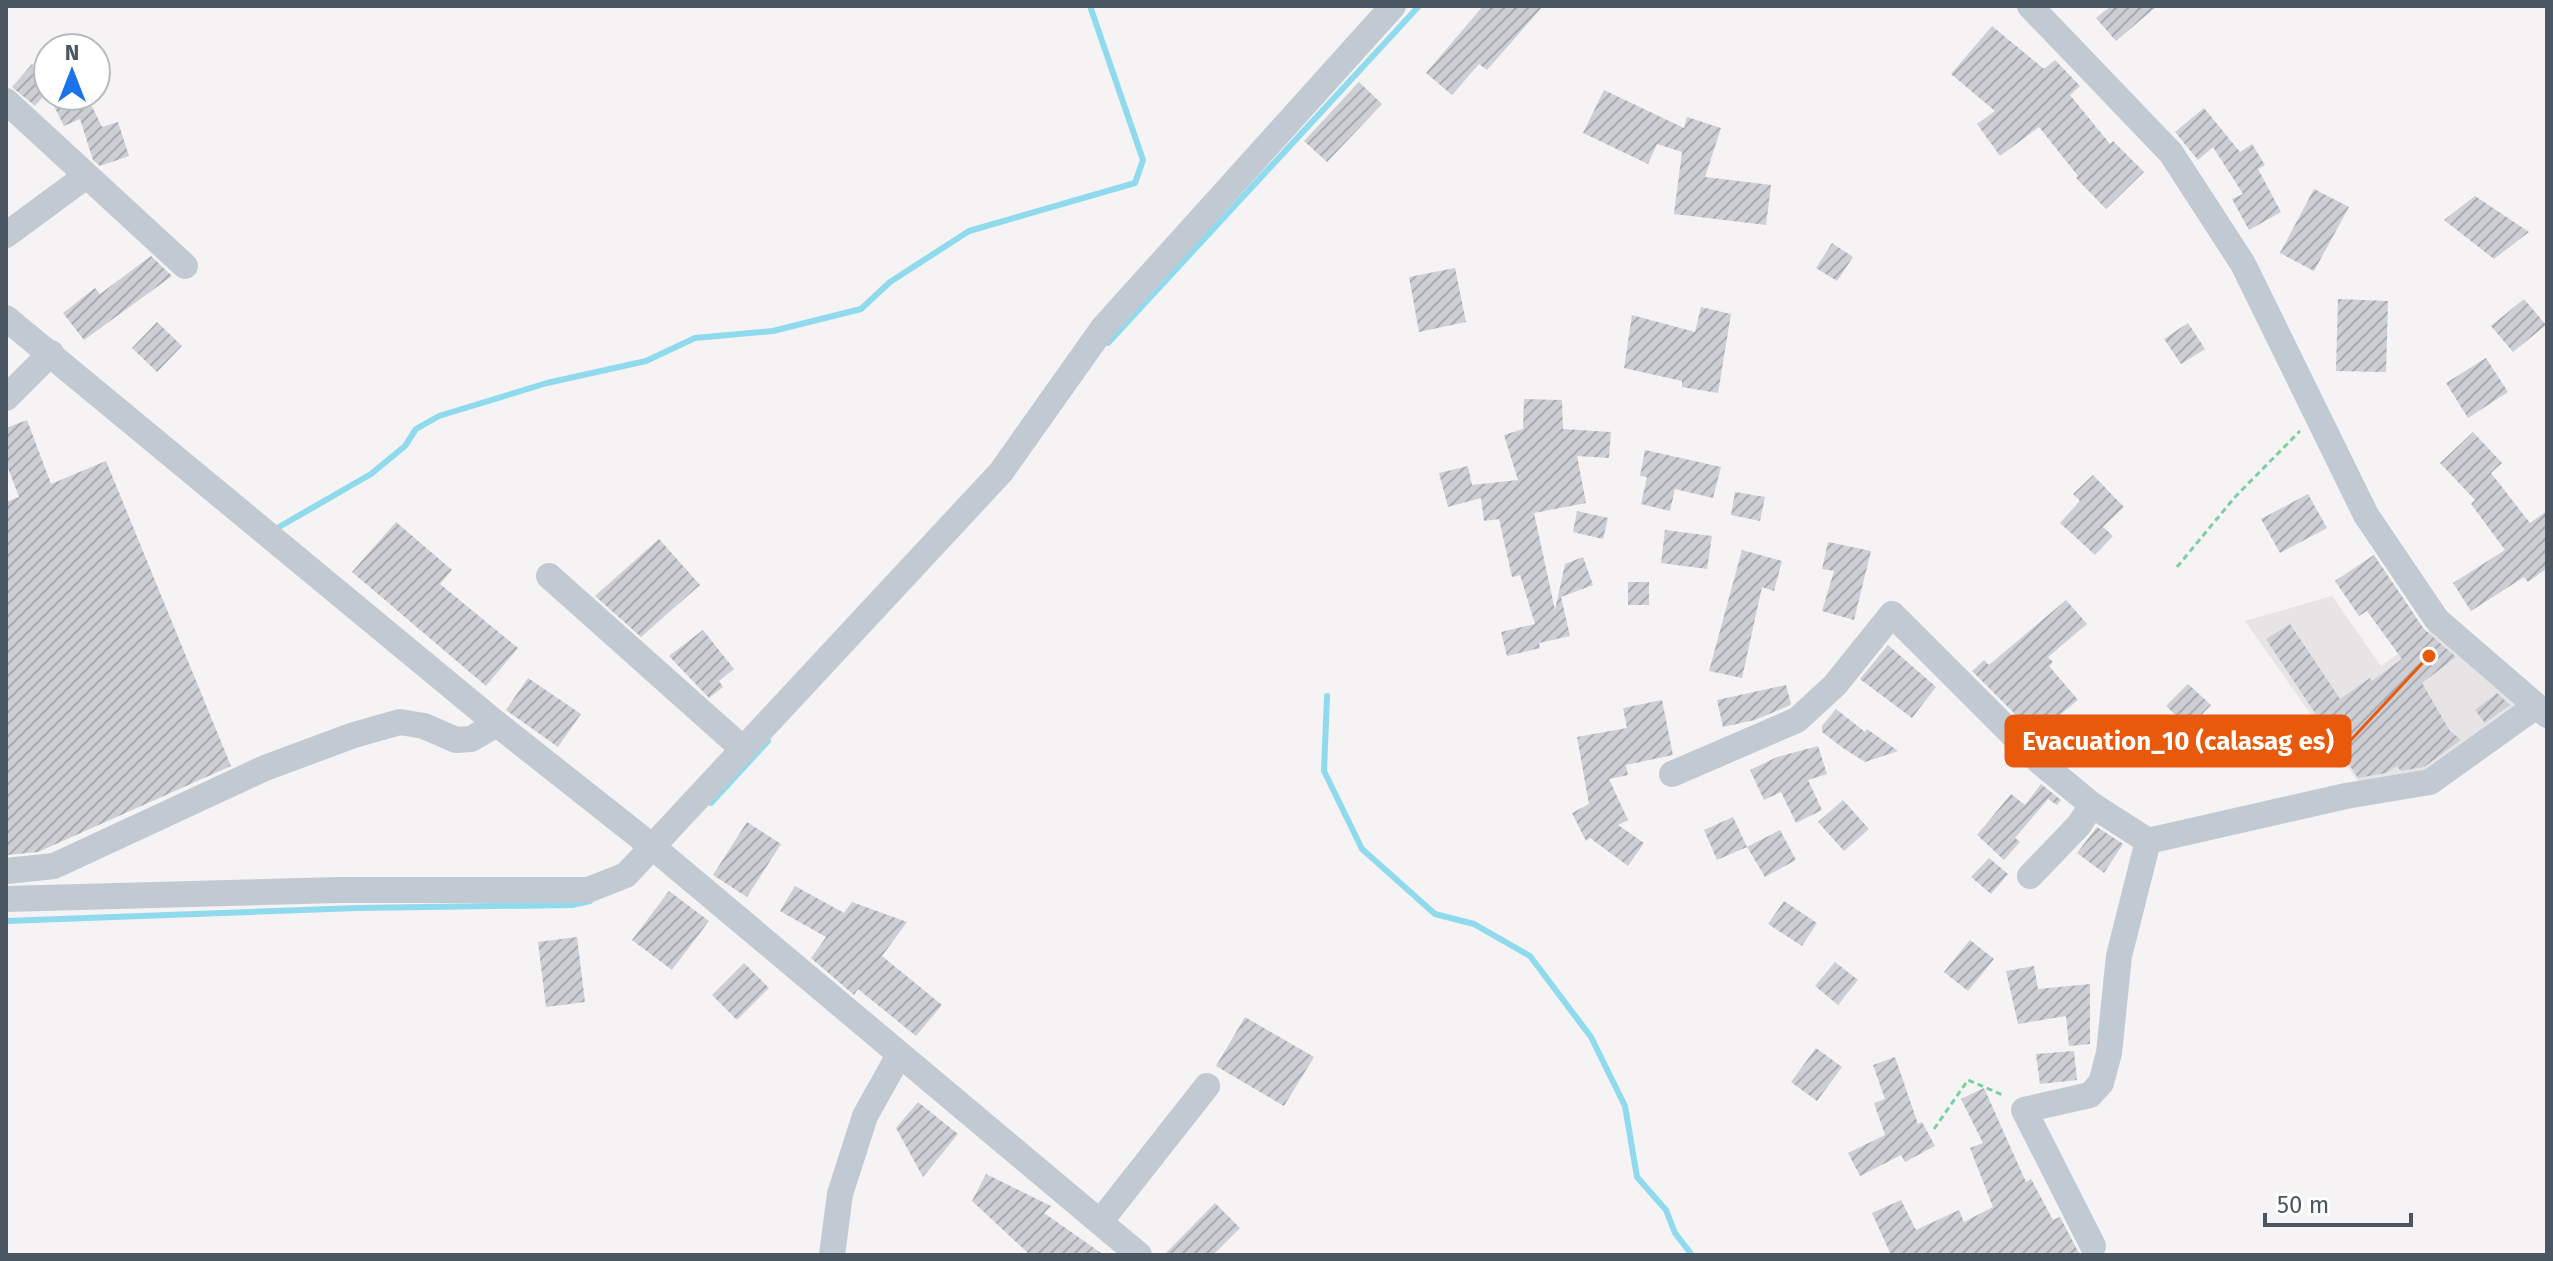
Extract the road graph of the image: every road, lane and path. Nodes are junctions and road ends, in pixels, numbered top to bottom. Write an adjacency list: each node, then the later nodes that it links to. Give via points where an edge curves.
1 (1393, 6): 15 (street, via 1103,328 1001,472)
2 (2030, 6): 10 (street, via 2171,153 2243,264)
3 (6, 101): 4 (street)
4 (86, 176): 5 (street); 6 (street)
5 (6, 235)
6 (185, 266)
7 (6, 318): 8 (street)
8 (51, 353): 9 (street); 14 (street)
9 (6, 398)
10 (2315, 413): 11 (path); 13 (street, via 2366,515 2437,620)
11 (2177, 567)
12 (549, 576): 15 (street)
13 (2542, 710): 18 (street, via 2430,782)
14 (497, 724): 19 (street); 20 (street, via 471,739 456,740 400,722 354,735 265,768 54,866)
15 (743, 749): 19 (street)
16 (1672, 774): 17 (street, via 1797,720 1835,685 1892,614 2040,762)
17 (2092, 805): 18 (street); 21 (street)
18 (2148, 841): 25 (street, via 2119,956 2101,1083 2090,1095)
19 (654, 848): 22 (street, via 626,875 588,890); 23 (street)
20 (6, 871)
21 (2030, 876)
22 (6, 899)
23 (899, 1055): 27 (street); 29 (street, via 865,1116 840,1194)
24 (1207, 1086): 27 (street)
25 (2024, 1110): 26 (path, via 1996,1089 1968,1080); 28 (street)
26 (1934, 1129)
27 (1100, 1222): 30 (street)
28 (2093, 1246)
29 (832, 1255)
30 (1139, 1255)

